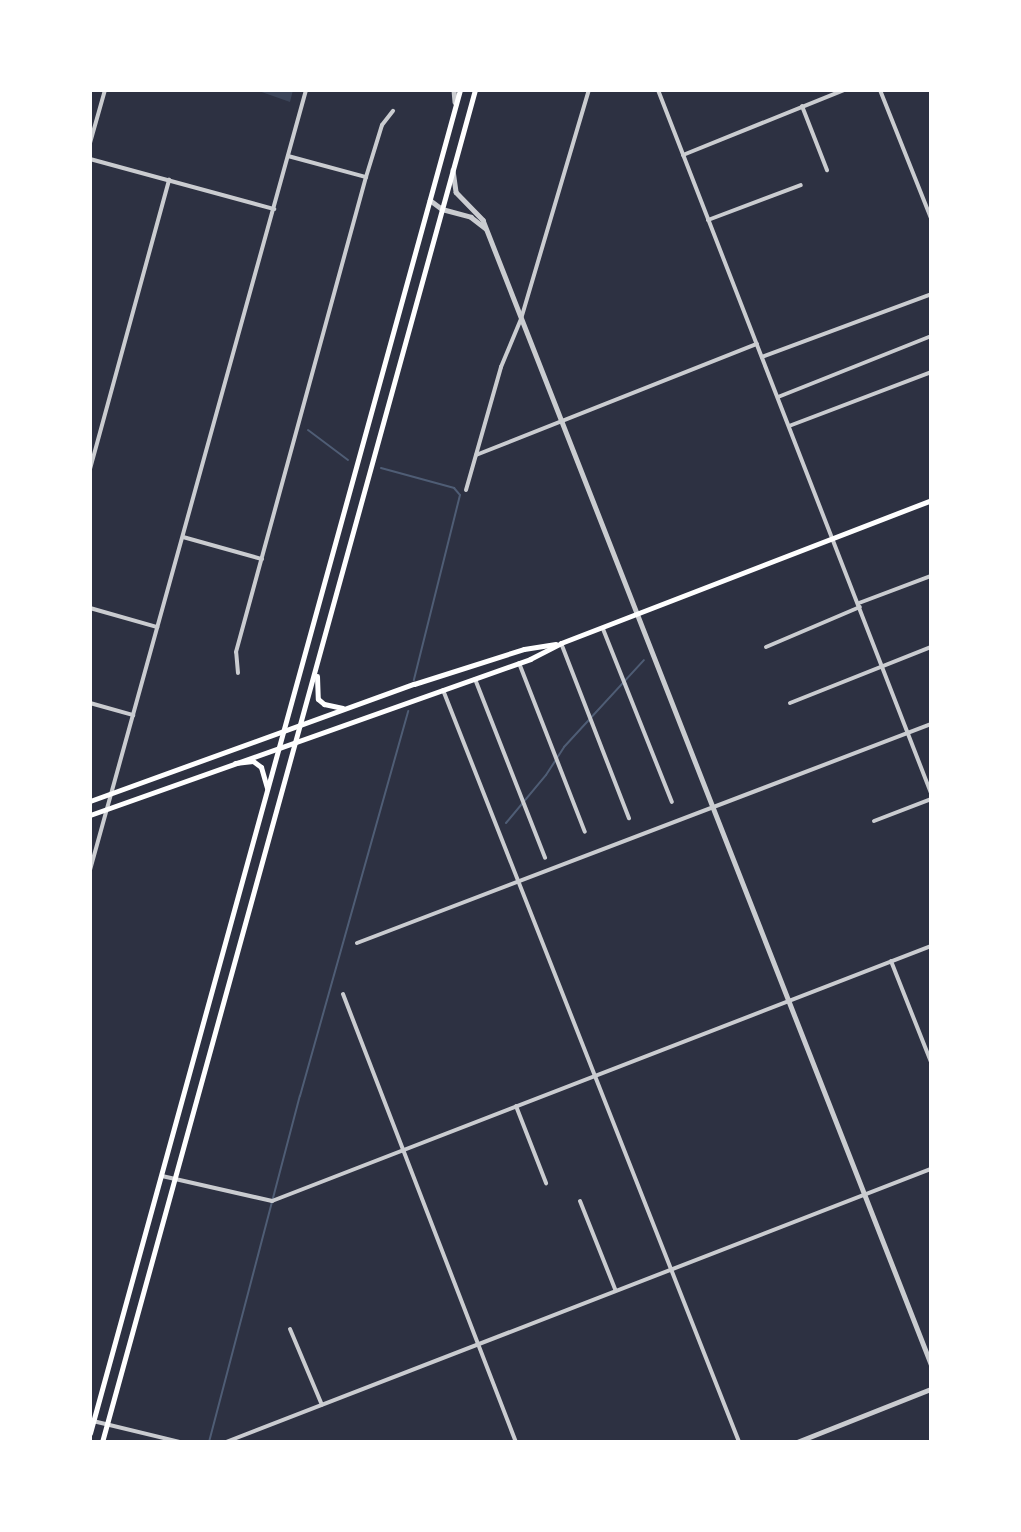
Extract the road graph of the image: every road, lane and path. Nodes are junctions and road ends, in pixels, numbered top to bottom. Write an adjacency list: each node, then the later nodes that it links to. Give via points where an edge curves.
1 (105, 90): 13 (street)
2 (306, 90): 15 (street)
3 (454, 90): 10 (street)
4 (460, 90): 10 (main road)
5 (475, 90): 17 (main road)
6 (589, 90): 29 (street)
7 (658, 90): 14 (street)
8 (844, 90): 11 (street)
9 (880, 90): 25 (street)
10 (456, 106): 22 (main road)
11 (802, 106): 14 (street); 18 (street)
12 (393, 111): 19 (street, via 382,125)
13 (90, 143)
14 (684, 155): 26 (street)
15 (288, 156): 19 (street); 23 (street)
16 (90, 159): 20 (street)
17 (453, 169): 24 (main road); 27 (street, via 456,192 478,212)
18 (827, 170)
19 (366, 177): 43 (street)
20 (169, 180): 23 (street); 38 (street)
21 (801, 185): 26 (street)
22 (430, 200): 24 (street); 65 (main road)
23 (274, 209): 41 (street)
24 (442, 209): 27 (street, via 471,217); 53 (main road)
25 (931, 218)
26 (708, 219): 31 (street)
27 (487, 230): 29 (street)
28 (931, 294): 32 (street)
29 (521, 319): 35 (street); 37 (street, via 501,367)
30 (931, 336): 34 (street)
31 (757, 344): 32 (street); 35 (street)
32 (762, 357): 34 (street)
33 (931, 372): 36 (street)
34 (778, 398): 36 (street)
35 (561, 423): 37 (street); 47 (street)
36 (789, 426): 42 (street)
37 (475, 455): 39 (street)
38 (90, 469)
39 (466, 490)
40 (931, 500): 42 (main road)
41 (183, 537): 43 (street); 48 (street)
42 (834, 539): 45 (street); 47 (main road)
43 (262, 559): 56 (street, via 236,652)
44 (931, 576): 45 (street)
45 (860, 605): 51 (street); 55 (street)
46 (90, 608): 48 (street)
47 (637, 615): 49 (main road); 76 (street)
48 (157, 627): 62 (street)
49 (603, 629): 50 (main road); 75 (street)
50 (561, 643): 54 (main road); 61 (main road, via 524,649); 79 (street)
51 (766, 647)
52 (931, 647): 55 (street)
53 (318, 662): 61 (main road, via 318,699 333,708); 63 (main road)
54 (519, 663): 57 (main road); 81 (street)
55 (884, 666): 60 (street); 66 (street)
56 (238, 673)
57 (475, 679): 58 (main road); 82 (street)
58 (443, 690): 67 (main road); 84 (street)
59 (90, 703): 62 (street)
60 (790, 703)
61 (348, 708): 63 (main road)
62 (133, 715): 71 (street)
63 (301, 724): 65 (main road); 67 (main road)
64 (931, 724): 66 (street)
65 (285, 730): 68 (main road); 71 (main road)
66 (908, 733): 70 (street); 76 (street)
67 (297, 740): 68 (main road); 89 (main road)
68 (281, 745): 69 (main road); 72 (main road)
69 (227, 764): 72 (main road, via 252,761 261,767 267,781); 77 (main road)
70 (931, 793)
71 (111, 794): 74 (main road); 77 (street)
72 (267, 797): 88 (main road)
73 (931, 799): 80 (street)
74 (90, 801)
75 (672, 802)
76 (714, 807): 84 (street); 91 (street)
77 (106, 808): 78 (main road); 83 (street)
78 (90, 815)
79 (629, 818)
80 (874, 821)
81 (585, 832)
82 (546, 858)
83 (90, 870)
84 (519, 883): 85 (street); 93 (street)
85 (357, 943)
86 (931, 946): 87 (street)
87 (891, 961): 91 (street); 92 (street)
88 (214, 988): 89 (main road); 97 (main road)
89 (229, 991): 98 (main road)
90 (343, 994): 95 (street)
91 (788, 1003): 93 (street); 100 (street)
92 (931, 1062)
93 (594, 1075): 94 (street); 102 (street)
94 (516, 1106): 95 (street); 99 (street)
95 (402, 1150): 98 (street, via 272,1201); 105 (street)
96 (931, 1169): 100 (street)
97 (162, 1176): 98 (street); 109 (main road)
98 (177, 1179): 110 (main road)
99 (546, 1183)
100 (864, 1195): 102 (street); 106 (street)
101 (580, 1201): 103 (street)
102 (671, 1269): 103 (street); 116 (street)
103 (615, 1289): 105 (street)
104 (290, 1329): 108 (street)
105 (478, 1345): 108 (street); 115 (street)
106 (931, 1364)
107 (931, 1389): 117 (street)
108 (322, 1405): 114 (street)
109 (93, 1421): 110 (street); 111 (main road)
110 (107, 1426): 112 (main road); 113 (street)
111 (90, 1432)
112 (102, 1442)
113 (180, 1442)
114 (226, 1442)
115 (516, 1442)
116 (739, 1442)
117 (797, 1442)

